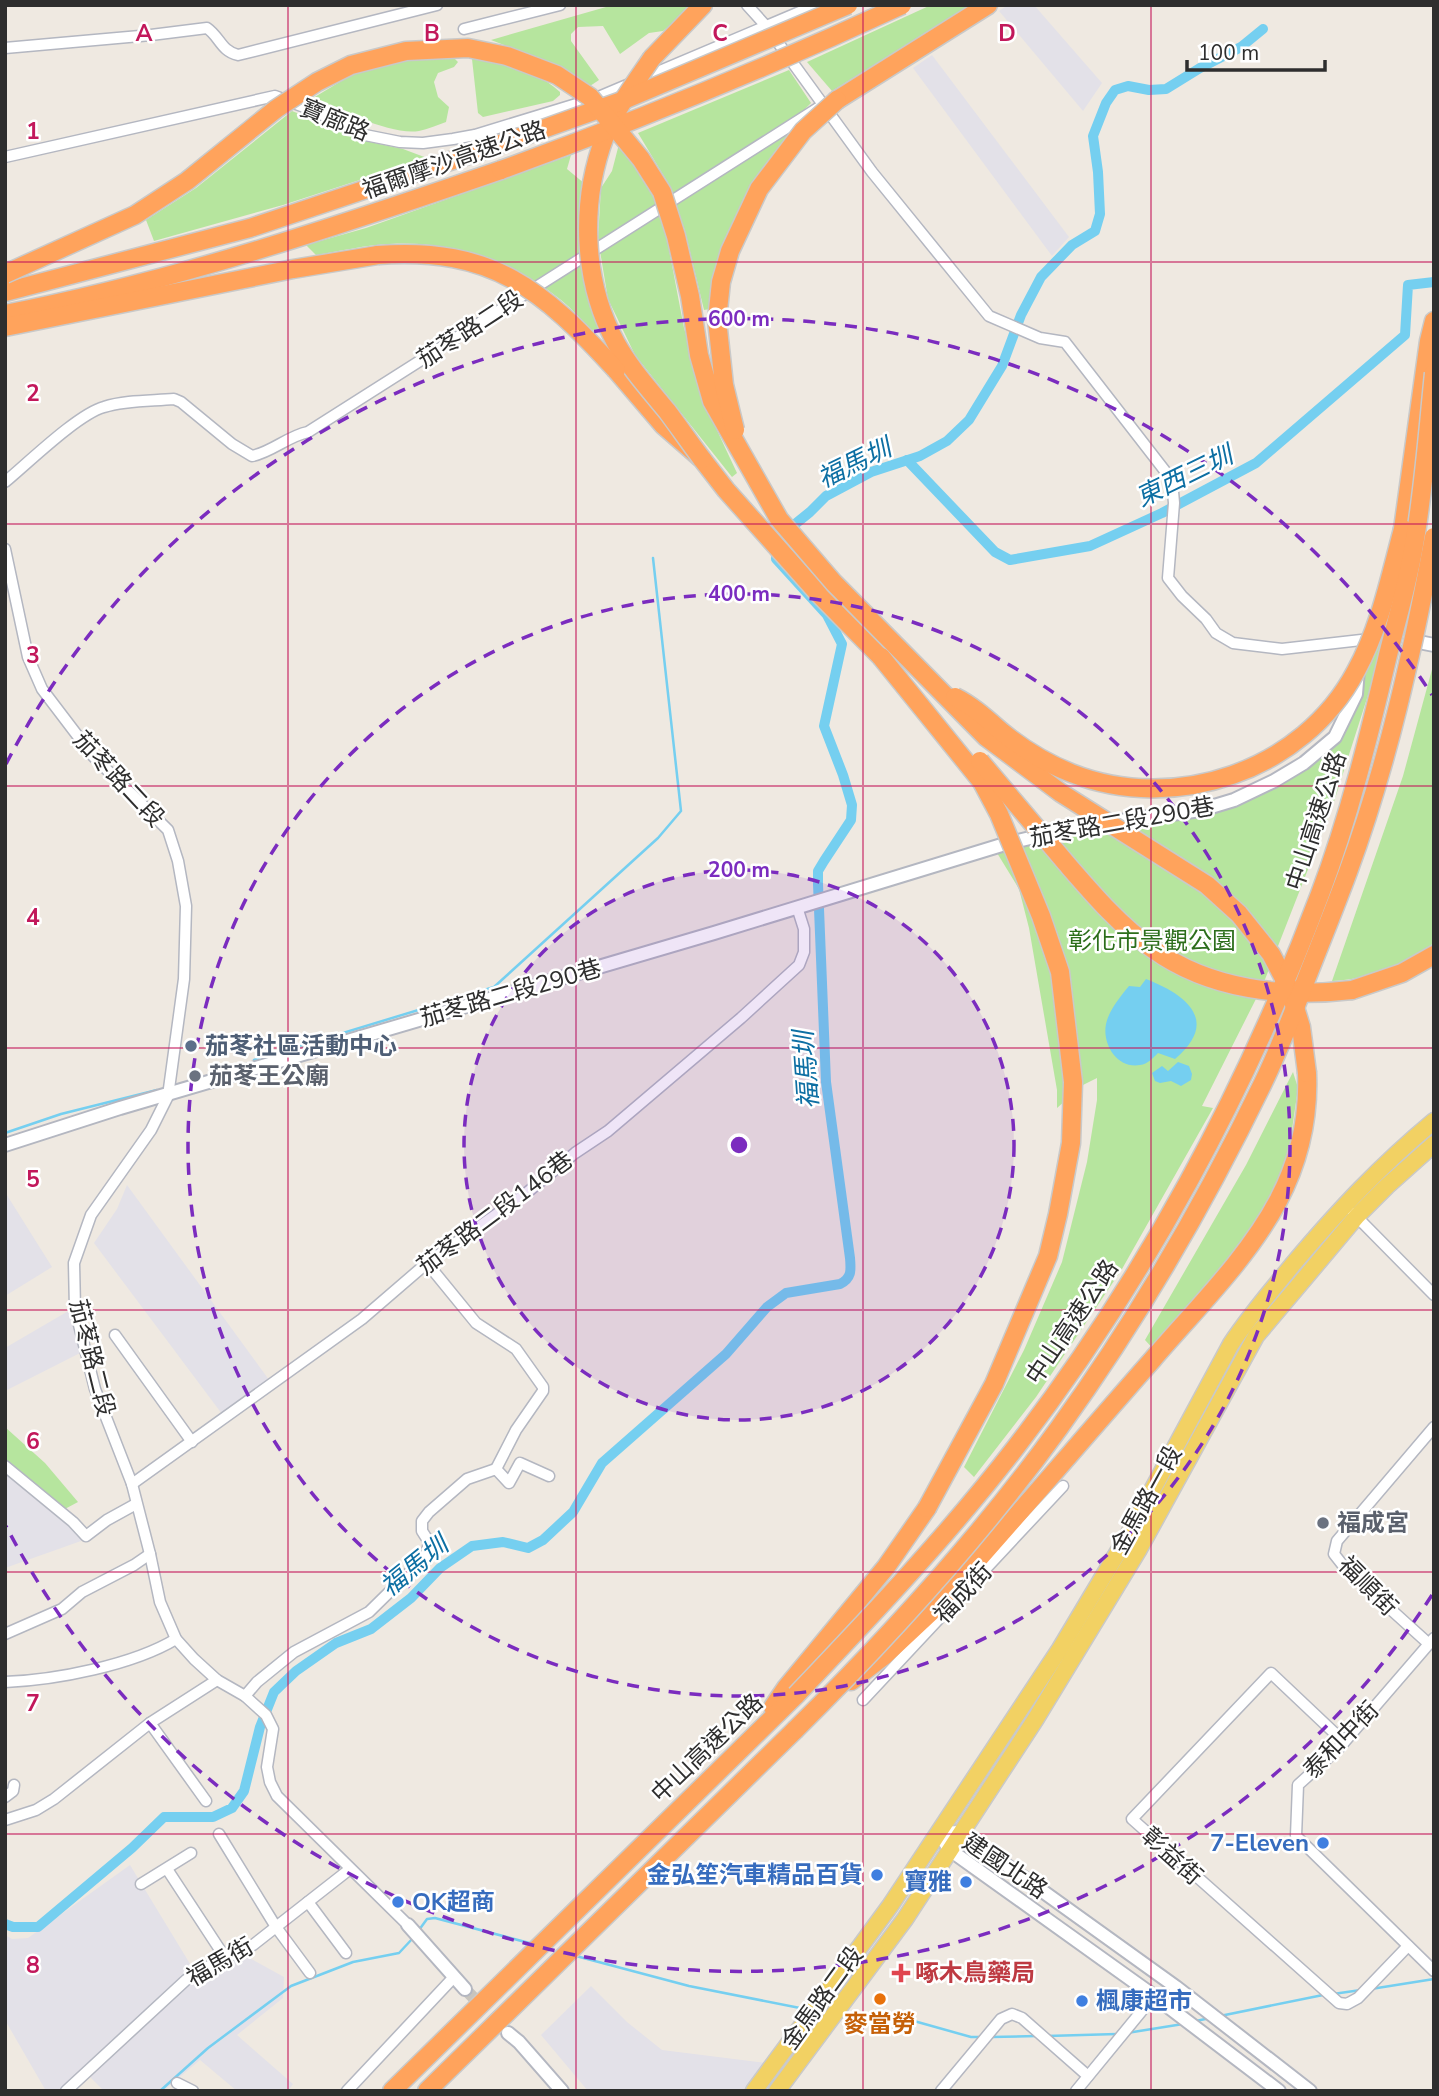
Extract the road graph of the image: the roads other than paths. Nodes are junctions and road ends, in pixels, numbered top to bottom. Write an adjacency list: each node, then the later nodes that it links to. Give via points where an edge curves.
1 (438, 5): 11 (street, via 238,55 222,48 207,28)
2 (560, 5): 10 (street)
3 (703, 5): 21 (highway, bridge, via 652,58 605,136 589,207 588,250 593,285 616,343)
4 (747, 5): 9 (street)
5 (816, 5): 9 (street, 寶廍路)
6 (848, 5): 15 (highway, 福爾摩沙高速公路, bridge, via 619,102 479,151 250,228)
7 (902, 5): 16 (highway, 福爾摩沙高速公路, bridge, via 800,53 615,127 417,199 128,287)
8 (988, 5): 20 (highway, bridge, via 837,100 803,131 759,189 730,250 717,320 724,385)
9 (766, 26): 12 (street); 13 (street, 寶廍路, via 596,98 453,139 400,142 365,135 275,96)
10 (464, 29)
11 (5, 48)
12 (824, 104): 22 (street, 茄苳路二段, via 308,432 262,454 251,456 174,399 119,403 84,416); 25 (street, via 872,172 989,316 1040,338 1065,342 1172,480 1168,578 1216,633 1233,643 1282,649)
13 (5, 157)
14 (5, 274): 20 (highway, bridge, via 135,215 276,109 342,69 424,49 468,48 508,56 557,75 590,97 642,159 662,192 712,401)
15 (5, 292)
16 (5, 314)
17 (1434, 321): 29 (highway, bridge, via 1403,529 1377,627 1341,697 1287,748 1217,781 1172,789 1129,788 1050,764 971,705)
18 (5, 327): 21 (highway, bridge, via 377,255 434,255 472,262 512,277 569,320 663,425)
19 (1434, 373): 60 (highway, 中山高速公路, bridge, via 1414,547 1350,803 1320,893 1269,1018 1203,1153 1129,1284 1016,1448 873,1614)
20 (741, 454): 29 (highway, bridge, via 787,528)
21 (702, 459): 27 (highway, via 817,592)
22 (5, 482)
23 (1434, 537): 58 (highway, 中山高速公路, bridge, via 1399,702 1353,856 1264,1083 1179,1242 1057,1430 951,1562)
24 (5, 550): 33 (street, 茄苳路二段, via 28,657 42,690 93,757 168,830 178,861 186,906 184,979)
25 (1372, 636): 26 (street); 28 (street, 茄苳路二段290巷)
26 (1434, 645)
27 (881, 657): 32 (highway, bridge, via 970,749 1096,898 1152,949 1182,966 1252,989 1321,993 1377,982); 60 (highway, bridge, via 982,782 1041,916 1060,972 1073,1082 1071,1143 1048,1256 994,1384 927,1508 886,1567 786,1688)
28 (1358, 663): 30 (street, via 1325,713 1296,735 1219,775); 31 (street, 茄苳路二段290巷, via 1356,694 1335,737 1304,763 1234,800 1201,810 1076,827)
29 (937, 689): 58 (highway, bridge, via 1013,758 1207,885 1239,914 1271,954 1289,988 1306,1055 1306,1114 1299,1150 1277,1203 1231,1268 932,1611 885,1655)
30 (1176, 780)
31 (797, 907): 33 (street, 茄苳路二段290巷); 39 (street, 茄苳路二段146巷, via 804,929 800,965 608,1131)
32 (1434, 955)
33 (168, 1096): 36 (street, 茄苳路二段290巷); 47 (street, 茄苳路二段, via 151,1129 91,1216 74,1263 75,1309 95,1388)
34 (1434, 1121): 37 (main road, 金馬路一段)
35 (1434, 1144): 38 (main road, 金馬路一段)
36 (5, 1145)
37 (1343, 1206): 38 (street); 67 (main road, 金馬路一段, via 1231,1344 1125,1542)
38 (1357, 1216): 40 (street); 66 (main road, 金馬路一段, via 1256,1336 1139,1549 1035,1720)
39 (427, 1263): 43 (street, 茄苳路二段146巷, via 362,1319); 45 (street, via 476,1323 516,1349 543,1387)
40 (1434, 1295)
41 (115, 1335): 43 (street)
42 (1434, 1427): 53 (street, 福順街, via 1336,1541 1334,1554 1345,1569)
43 (192, 1443): 47 (street, 茄苳路二段146巷)
44 (5, 1466): 49 (street, via 86,1536)
45 (496, 1469): 46 (street, via 509,1483 520,1463); 56 (street, via 467,1479 429,1512 422,1521 429,1542 426,1556 369,1612 294,1652 257,1682)
46 (549, 1476)
47 (132, 1484): 49 (street, 茄苳路二段)
48 (1063, 1486): 57 (street, 福成街)
49 (136, 1504): 50 (street, 茄苳路二段)
50 (150, 1554): 51 (street, via 82,1592 62,1609); 52 (street, 茄苳路二段, via 160,1602)
51 (5, 1634)
52 (176, 1639): 54 (street, 茄苳路二段); 55 (street, via 111,1665)
53 (1431, 1641): 61 (street, 泰和中街)
54 (218, 1680): 56 (street, 茄苳路二段); 59 (street)
55 (5, 1682)
56 (248, 1698): 72 (street, 茄苳路二段, via 273,1728 267,1767 277,1796)
57 (863, 1700)
58 (821, 1704): 94 (highway, 中山高速公路, bridge)
59 (150, 1723): 64 (street); 65 (street, via 54,1799)
60 (757, 1734): 93 (highway, 中山高速公路)
61 (1344, 1742): 79 (street, 泰和中街, via 1297,1785 1296,1836); 79 (street, 彰益街, via 1271,1673 1132,1819 1335,1999 1347,2004 1362,1994)
62 (14, 1785): 63 (street)
63 (5, 1797)
64 (206, 1801)
65 (5, 1820)
66 (960, 1832): 67 (street, 建國北路); 69 (main road, 金馬路一段); 101 (street, 建國北路, via 1176,1987)
67 (938, 1833): 69 (street, 建國北路); 75 (main road, 金馬路一段)
68 (219, 1834): 77 (street)
69 (950, 1850): 76 (main road, 金馬路一段); 86 (street, 建國北路)
70 (191, 1853): 71 (street)
71 (167, 1869): 73 (street); 81 (street)
72 (349, 1869): 74 (street, 福馬街); 78 (street, 茄苳路二段)
73 (141, 1884)
74 (308, 1902): 77 (street, 福馬街); 80 (street)
75 (890, 1906): 96 (main road, 金馬路二段)
76 (905, 1919): 97 (main road, 金馬路二段)
77 (276, 1927): 81 (street, 福馬街); 83 (street)
78 (413, 1931): 84 (street, 茄苳路二段)
79 (1408, 1946): 82 (street, 泰和中街)
80 (346, 1953)
81 (226, 1959): 90 (street, 福馬街, via 186,1980)
82 (1434, 1971)
83 (310, 1973)
84 (453, 1978): 85 (street, 茄苳路二段); 92 (street)
85 (465, 1989)
86 (1154, 1996): 88 (street); 100 (street, 建國北路)
87 (508, 2034): 95 (street)
88 (1088, 2076): 98 (street, via 1012,2014 1001,2019); 99 (street)
89 (177, 2083): 91 (street)
90 (65, 2091)
91 (193, 2091)
92 (347, 2091)
93 (392, 2091)
94 (427, 2091)
95 (562, 2091)
96 (754, 2091)
97 (777, 2091)
98 (941, 2091)
99 (1076, 2091)
100 (1279, 2091)
101 (1310, 2091)

